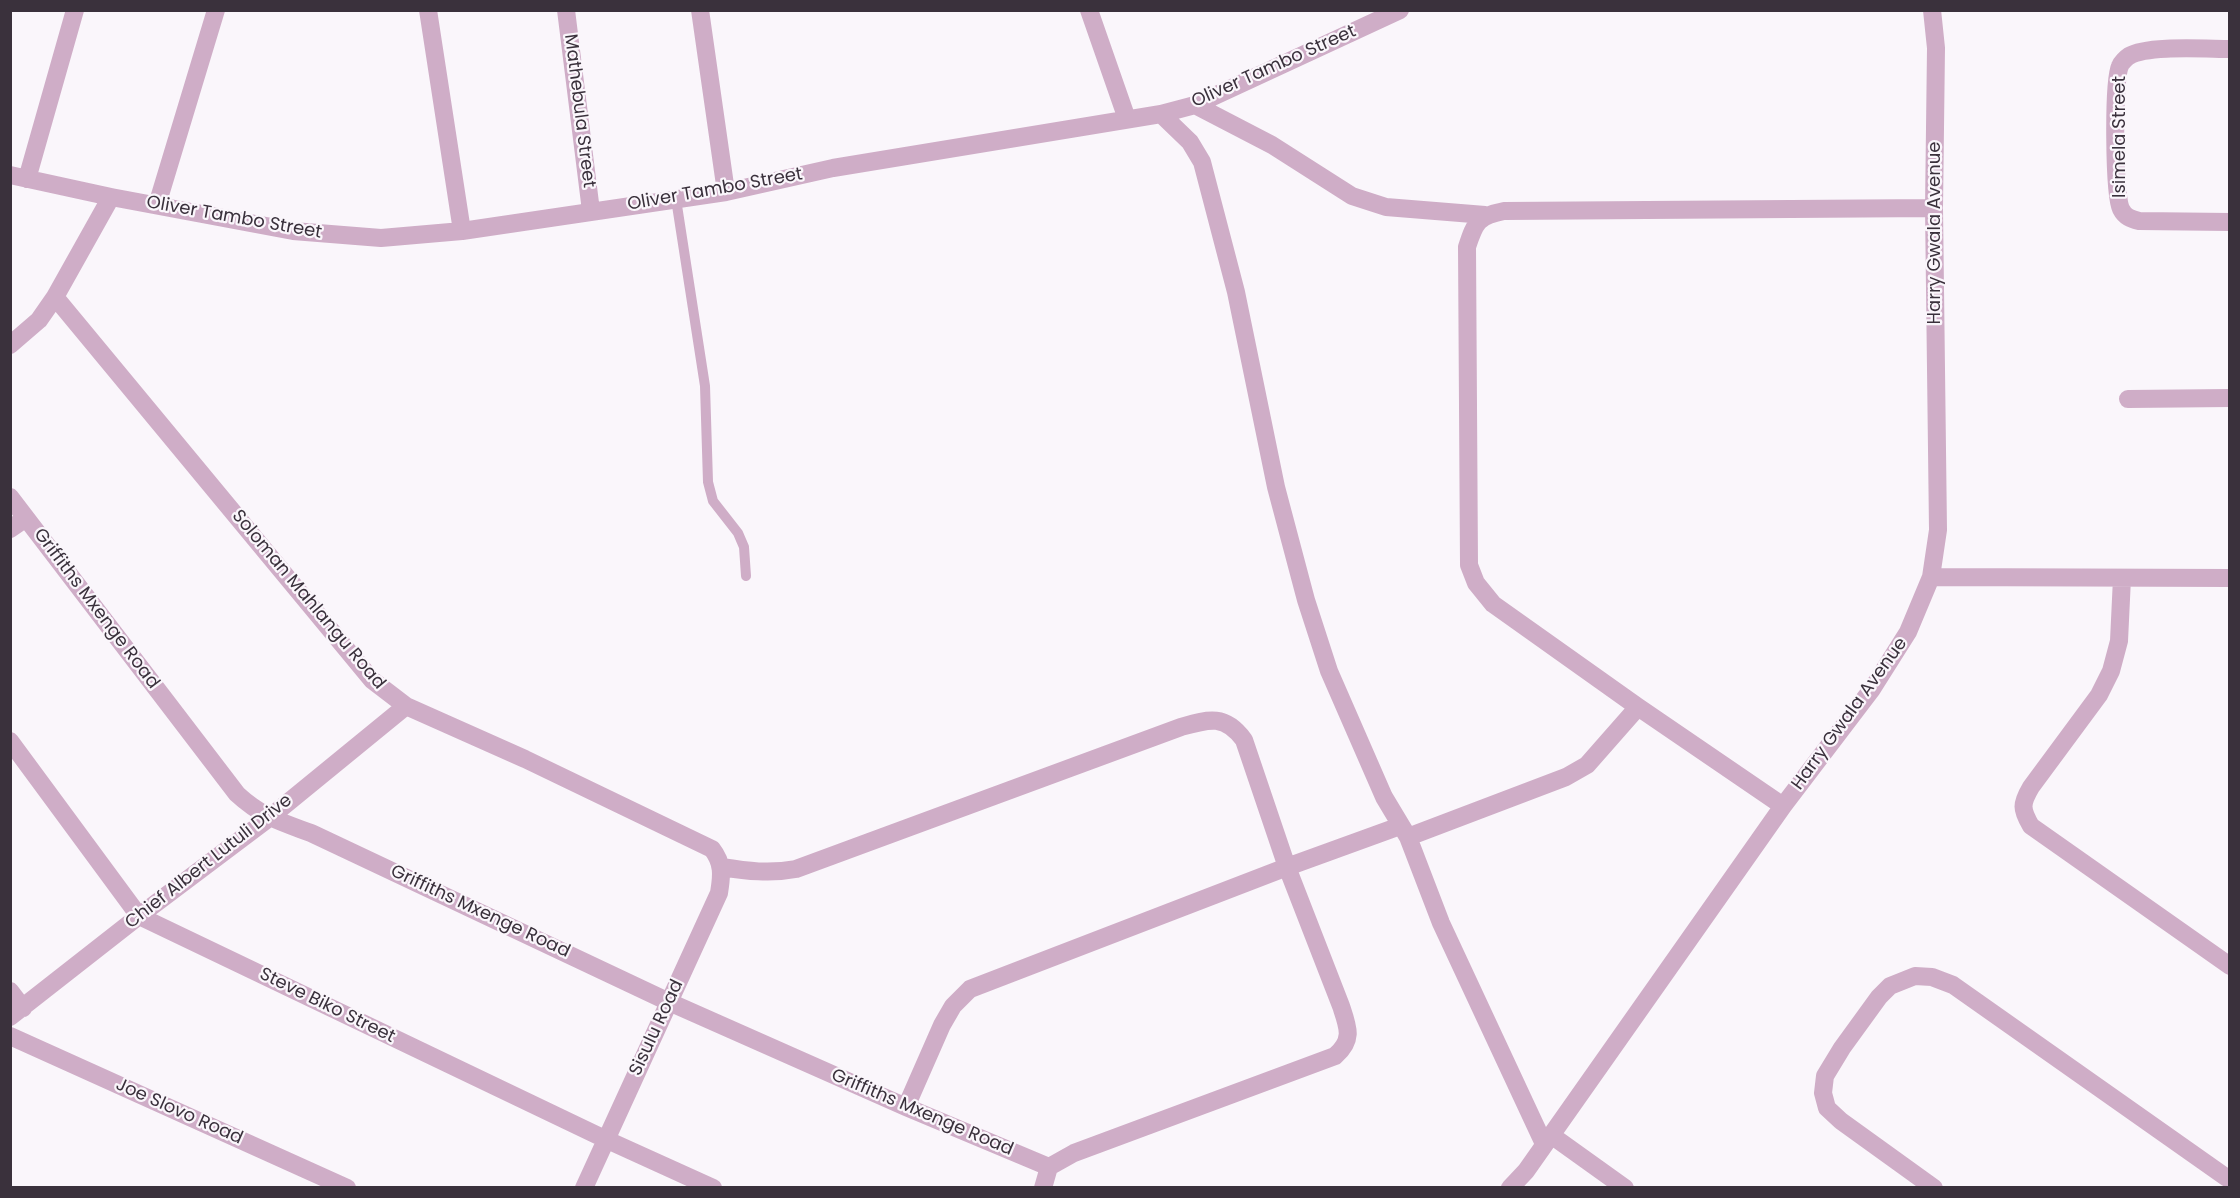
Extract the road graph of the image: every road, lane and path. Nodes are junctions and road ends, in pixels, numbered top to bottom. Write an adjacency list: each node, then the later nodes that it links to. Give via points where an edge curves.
1 (75, 10): 13 (street)
2 (216, 10): 17 (street)
3 (428, 10): 22 (street)
4 (566, 10): 19 (street, Mathebula Street)
5 (700, 10): 14 (street)
6 (1089, 10): 12 (street)
7 (1400, 10): 10 (street, Oliver Tambo Street)
8 (1932, 10): 18 (street, Harry Gwala Avenue, via 1936,48)
9 (2229, 49): 21 (street, Isimela Street, via 2140,51 2128,56 2120,65 2116,107 2117,190 2120,208 2127,218)
10 (1195, 105): 11 (street, Oliver Tambo Street); 20 (street, via 1272,145 1352,196 1386,207)
11 (1161, 114): 12 (street, Oliver Tambo Street); 39 (street, via 1190,142 1202,162 1236,292 1276,487 1306,600 1329,670 1384,797)
12 (1127, 119): 14 (street, Oliver Tambo Street, via 833,168)
13 (19, 177): 15 (street, Oliver Tambo Street)
14 (726, 192): 16 (street, Oliver Tambo Street)
15 (111, 197): 17 (street, Oliver Tambo Street); 23 (street)
16 (676, 199): 19 (street, Oliver Tambo Street); 30 (lane, via 705,386 708,482 713,501 744,547)
17 (157, 205): 22 (street, Oliver Tambo Street, via 293,231 347,236 381,238)
18 (1934, 208): 20 (street); 31 (street, Harry Gwala Avenue, via 1938,530)
19 (591, 211): 22 (street, Oliver Tambo Street)
20 (1485, 214): 35 (street, via 1474,227 1467,247 1469,565 1476,583 1493,604)
21 (2229, 222)
22 (462, 231)
23 (55, 297): 24 (street, via 39,320); 34 (street, Soloman Mahlangu Road, via 372,680)
24 (10, 345)
25 (2229, 398): 26 (street)
26 (2128, 399)
27 (10, 497): 28 (street, Griffiths Mxenge Road)
28 (26, 518): 29 (street); 38 (street, Griffiths Mxenge Road, via 237,794)
29 (10, 529)
30 (746, 576)
31 (1931, 577): 32 (street); 37 (street, Harry Gwala Avenue, via 1908,632 1872,689)
32 (2122, 578): 33 (street); 43 (street, via 2119,641 2112,671 2023,800 2024,814 2031,826)
33 (2229, 578)
34 (406, 706): 38 (street, Chief Albert Lutuli Drive); 40 (street, Soloman Mahlangu Road, via 712,849)
35 (1638, 707): 37 (street); 39 (street, via 1587,765 1566,777)
36 (10, 741): 42 (street, Steve Biko Street)
37 (1783, 806): 50 (street, Harry Gwala Avenue)
38 (269, 818): 42 (street, Chief Albert Lutuli Drive); 45 (street, Griffiths Mxenge Road, via 312,833)
39 (1404, 832): 41 (street); 50 (street, via 1441,923)
40 (721, 867): 41 (street, via 776,873 796,869 1181,727 1220,720 1234,727 1244,740); 45 (street, Sisulu Road, via 719,892)
41 (1287, 867): 48 (street, via 970,989 942,1025); 51 (street, via 1347,1023 1345,1048 1335,1056 1074,1153)
42 (139, 916): 46 (street, Chief Albert Lutuli Drive); 49 (street, Steve Biko Street)
43 (2229, 966)
44 (10, 991): 46 (street)
45 (669, 1002): 48 (street, Griffiths Mxenge Road); 49 (street, Sisulu Road)
46 (17, 1012)
47 (10, 1036): 53 (street, Joe Slovo Road)
48 (906, 1107): 51 (street, Griffiths Mxenge Road)
49 (605, 1139): 54 (street, Sisulu Road); 55 (street, Steve Biko Street)
50 (1548, 1139): 57 (street, Harry Gwala Avenue); 58 (street)
51 (1048, 1167): 56 (street)
52 (2226, 1180): 59 (street, via 1953,985 1915,976 1890,986 1880,997 1825,1076 1823,1093 1827,1108 1840,1121)
53 (347, 1188)
54 (584, 1188)
55 (713, 1188)
56 (1043, 1188)
57 (1510, 1188)
58 (1625, 1188)
59 (1934, 1188)

